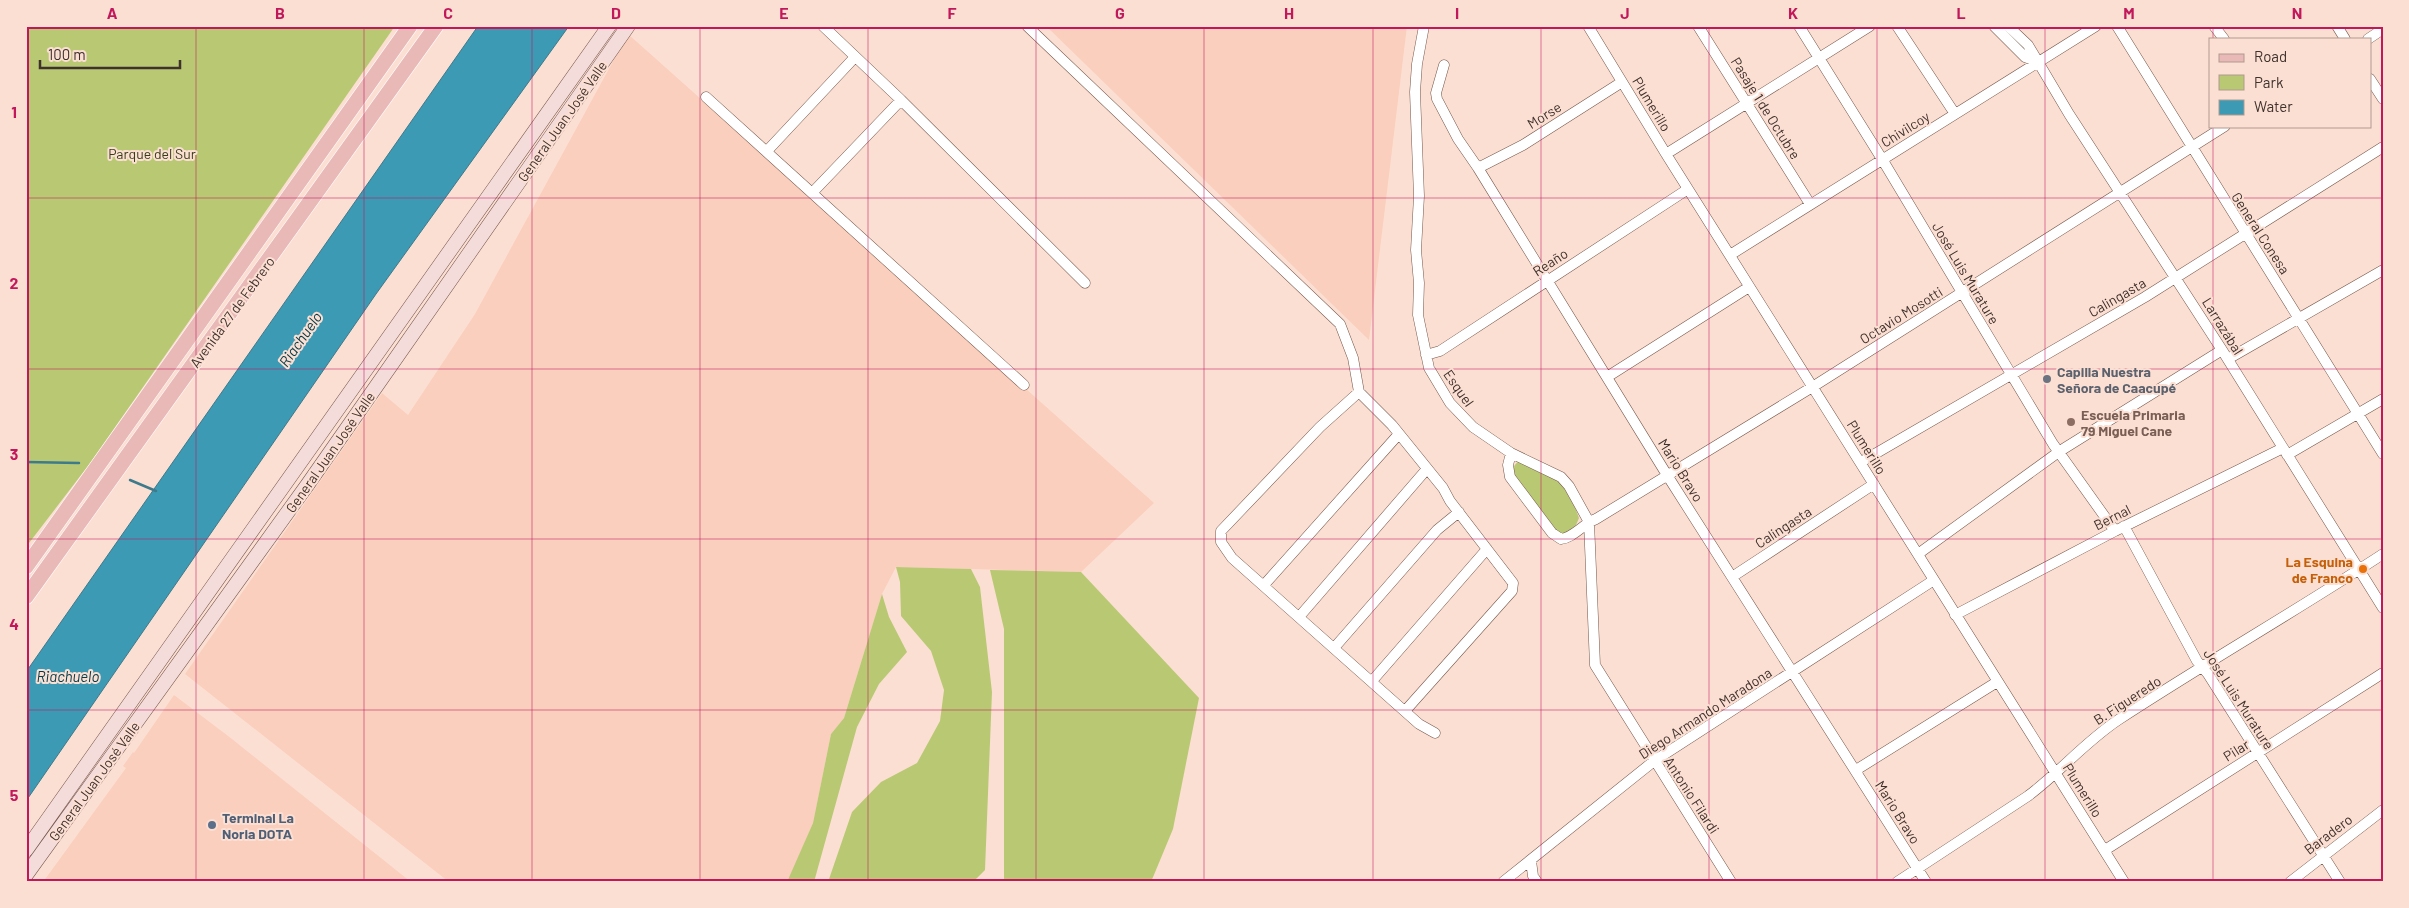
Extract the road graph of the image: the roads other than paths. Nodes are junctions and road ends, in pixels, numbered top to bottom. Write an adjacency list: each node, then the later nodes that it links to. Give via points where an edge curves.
1 (410, 26): 78 (main road, Avenida 27 de Febrero)
2 (436, 26): 83 (main road, Avenida 27 de Febrero)
3 (609, 26): 97 (main road, General Juan José Valle)
4 (628, 26): 108 (main road, General Juan José Valle, via 308,484)
5 (823, 26): 23 (street)
6 (1027, 26): 60 (street, via 1340,324 1353,358)
7 (1424, 26): 54 (street, Esquel, via 1415,92 1419,196 1416,250 1418,314)
8 (1588, 26): 27 (street, Plumerillo)
9 (1698, 26): 32 (street, Pasaje 1 de Octubre)
10 (1799, 26): 24 (street, José Luis Murature)
11 (1870, 26): 24 (street)
12 (1898, 26): 33 (street)
13 (1994, 26): 25 (street, Larrazábal, via 2025,56)
14 (2008, 26): 25 (street, Larrazábal, via 2028,46)
15 (2096, 26): 25 (street, Chivilcoy)
16 (2117, 26): 36 (street, General Conesa)
17 (2214, 26): 20 (street)
18 (2337, 26): 21 (street)
19 (2383, 29): 22 (street)
20 (2223, 38)
21 (2344, 38)
22 (2370, 38)
23 (855, 58): 31 (street); 37 (street)
24 (1820, 58): 32 (street); 39 (street, José Luis Murature)
25 (2038, 62): 33 (street, Chivilcoy); 43 (street, Larrazábal)
26 (1444, 65): 40 (street, Mario Bravo, via 1437,99)
27 (1622, 82): 38 (street, Plumerillo); 40 (street, Morse, via 1523,145)
28 (2372, 82): 30 (street)
29 (706, 97): 37 (street)
30 (2383, 99)
31 (901, 100): 42 (street); 50 (street)
32 (1748, 104): 38 (street); 44 (street, Pasaje 1 de Octubre)
33 (1954, 114): 39 (street, Chivilcoy)
34 (2222, 128): 36 (street, Octavio Mosotti)
35 (2383, 147): 45 (street, Calingasta)
36 (2190, 148): 43 (street, Octavio Mosotti); 45 (street, General Conesa)
37 (767, 151): 42 (street)
38 (1666, 154): 41 (street, Plumerillo)
39 (1882, 159): 44 (street, Chivilcoy); 52 (street, José Luis Murature)
40 (1478, 168): 49 (street, Mario Bravo)
41 (1688, 189): 46 (street, Plumerillo); 49 (street, Reaño)
42 (812, 192): 58 (street)
43 (2121, 192): 48 (street, Larrazábal); 52 (street, Octavio Mosotti)
44 (1810, 204): 46 (street, Chivilcoy)
45 (2244, 232): 48 (street, Calingasta); 53 (street, General Conesa)
46 (1730, 255): 51 (street, Plumerillo)
47 (2383, 270): 53 (street)
48 (2176, 277): 55 (street, Larrazábal); 56 (street, Calingasta)
49 (1547, 280): 54 (street, Reaño, via 1440,351); 57 (street, Mario Bravo)
50 (1085, 283)
51 (1750, 287): 57 (street); 59 (street, Plumerillo)
52 (1962, 292): 56 (street, José Luis Murature); 59 (street, Octavio Mosotti)
53 (2300, 318): 55 (street); 62 (street, General Conesa)
54 (1426, 355): 66 (street, Esquel, via 1433,376 1459,414 1473,428)
55 (2225, 355): 64 (street); 65 (street, Larrazábal)
56 (2012, 374): 64 (street, José Luis Murature); 68 (street, Calingasta)
57 (1607, 377): 70 (street, Mario Bravo)
58 (1024, 385)
59 (1814, 386): 68 (street, Plumerillo); 70 (street, Octavio Mosotti)
60 (1359, 392): 63 (street); 82 (street, via 1320,427 1221,531 1220,542 1225,550)
61 (2383, 399): 62 (street, Bernal)
62 (2358, 414): 65 (street, Bernal); 67 (street, General Conesa)
63 (1398, 435): 69 (street); 82 (street)
64 (2060, 451): 74 (street, José Luis Murature); 76 (street)
65 (2285, 452): 74 (street, Bernal); 79 (street, Larrazábal)
66 (1511, 454): 73 (street, Esquel, via 1566,481); 73 (street, Octavio Mosotti, via 1510,476 1556,536 1566,539)
67 (2383, 454)
68 (1861, 462): 71 (street, Plumerillo)
69 (1426, 470): 72 (street); 86 (street)
70 (1667, 475): 73 (street, Octavio Mosotti); 80 (street, Mario Bravo)
71 (1874, 484): 76 (street, Plumerillo); 80 (street, Calingasta)
72 (1459, 512): 75 (street); 87 (street, via 1437,530)
73 (1589, 522): 90 (street, Esquel, via 1593,656)
74 (2120, 528): 85 (street, Bernal); 88 (street, José Luis Murature)
75 (1487, 549): 92 (street); 94 (street, via 1513,583 1512,591)
76 (1918, 554): 81 (street, Plumerillo)
77 (2383, 554): 79 (street, B. Figueredo)
78 (26, 567)
79 (2360, 570): 84 (street, Larrazábal); 88 (street, B. Figueredo)
80 (1732, 577): 89 (street, Mario Bravo)
81 (1934, 580): 85 (street, Plumerillo); 89 (street, Diego Armando Maradona)
82 (1264, 585): 86 (street)
83 (26, 597)
84 (2383, 608)
85 (1955, 614): 93 (street, Plumerillo)
86 (1299, 617): 87 (street)
87 (1334, 648): 92 (street)
88 (2202, 668): 96 (street, José Luis Murature); 100 (street, B. Figueredo, via 2117,721 2070,757)
89 (1793, 672): 98 (street, Diego Armando Maradona); 99 (street, Mario Bravo)
90 (1598, 673): 98 (street, Antonio Filardi)
91 (2383, 673): 96 (street, Pilar)
92 (1372, 681): 94 (street)
93 (1997, 682): 99 (street); 100 (street, Plumerillo)
94 (1405, 711): 95 (street)
95 (1435, 733)
96 (2258, 753): 104 (street, Pilar); 105 (street, José Luis Murature)
97 (92, 755): 102 (main road, via 51,799); 103 (main road, General Juan José Valle)
98 (1654, 761): 106 (street, Diego Armando Maradona); 111 (street, Antonio Filardi)
99 (1856, 770): 107 (street, Mario Bravo)
100 (2056, 772): 104 (street, Plumerillo); 107 (street, B. Figueredo, via 2028,796)
101 (2383, 810): 105 (street, Baradero)
102 (26, 836)
103 (26, 850)
104 (2104, 850): 114 (street, Plumerillo)
105 (2323, 854): 115 (street, Baradero); 116 (street, José Luis Murature)
106 (1531, 861): 109 (street, Diego Armando Maradona, via 1522,864); 110 (street)
107 (1918, 869): 112 (street, B. Figueredo); 113 (street, Mario Bravo)
108 (26, 875)
109 (1503, 882)
110 (1537, 882)
111 (1731, 882)
112 (1897, 882)
113 (1926, 882)
114 (2124, 882)
115 (2290, 882)
116 (2340, 882)

